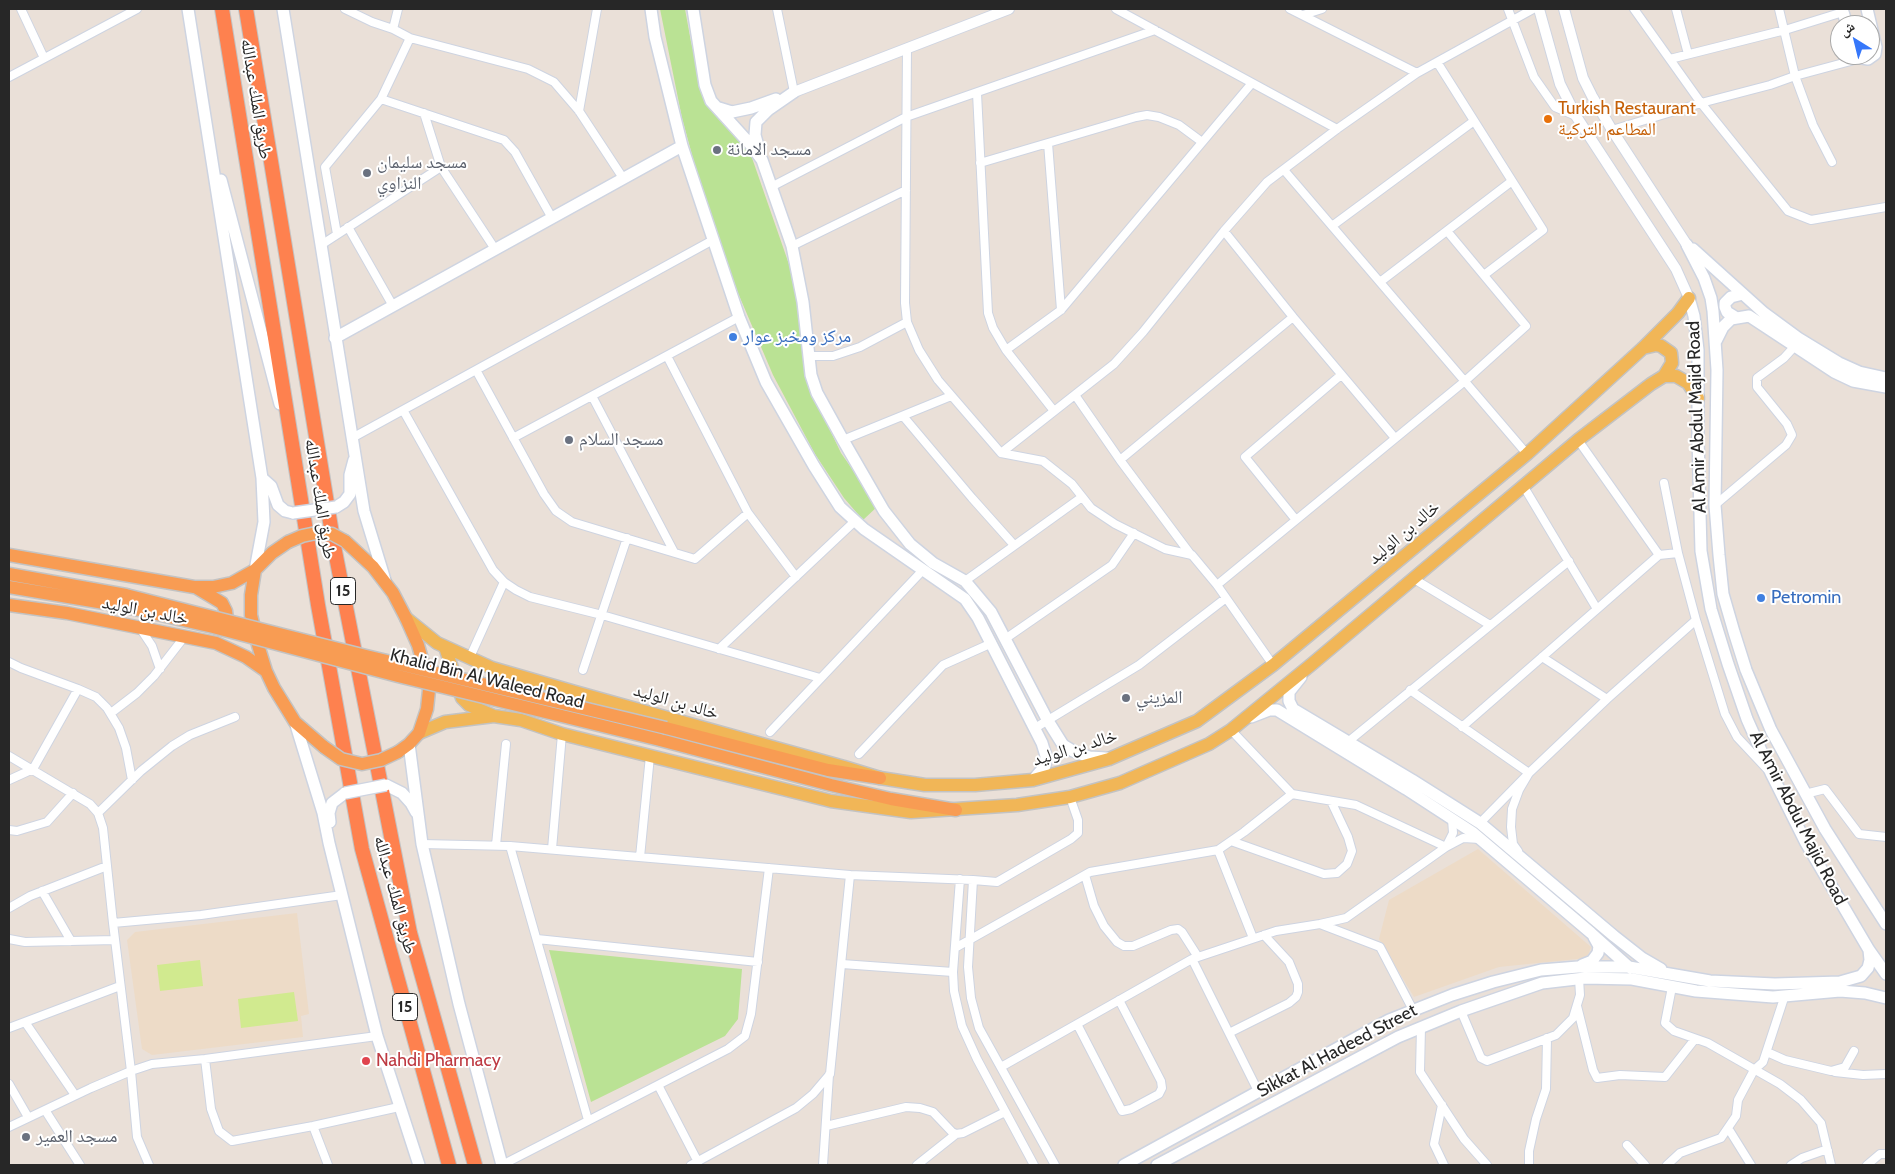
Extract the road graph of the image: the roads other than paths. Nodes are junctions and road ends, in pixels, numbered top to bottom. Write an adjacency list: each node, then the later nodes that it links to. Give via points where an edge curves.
1 (22, 9): 35 (street)
2 (137, 9): 35 (street)
3 (188, 9): 50 (main road)
4 (222, 9): 119 (highway, طريق الملك عبدالله / 15)
5 (246, 9): 303 (highway, طريق الملك عبدالله / 15, via 334,546 410,933)
6 (283, 9): 76 (main road)
7 (345, 9): 28 (street)
8 (398, 9): 28 (street)
9 (598, 9): 48 (street)
10 (651, 9): 58 (main road)
11 (693, 9): 47 (main road, via 705,85 711,101)
12 (777, 9): 43 (street)
13 (1009, 9): 33 (street)
14 (1116, 9): 29 (street)
15 (1290, 9): 26 (street)
16 (1322, 9): 26 (street)
17 (1508, 9): 27 (street)
18 (1533, 9): 27 (street)
19 (1539, 9): 51 (street, via 1560,84)
20 (1564, 9): 55 (street, via 1583,78)
21 (1634, 9): 36 (street)
22 (1676, 9): 34 (street)
23 (1779, 9): 30 (street)
24 (1866, 9): 32 (main road)
25 (1843, 10): 30 (street)
26 (1302, 15): 39 (street)
27 (1512, 20): 37 (street); 51 (street, via 1534,77 1555,107)
28 (393, 29): 31 (street)
29 (1155, 30): 42 (street); 44 (street)
30 (1785, 30): 34 (street); 40 (street)
31 (410, 38): 45 (street); 48 (street, via 528,69 554,82)
32 (1881, 47)
33 (907, 48): 43 (street); 52 (street)
34 (1688, 54): 36 (street)
35 (44, 58): 41 (street)
36 (1670, 59): 46 (street)
37 (1437, 62): 39 (street); 53 (street)
38 (1834, 65): 40 (street)
39 (1417, 73): 54 (street)
40 (1795, 76): 46 (street); 60 (street, via 1813,125)
41 (9, 78)
42 (1252, 83): 54 (street); 56 (street)
43 (794, 92): 47 (main road, via 751,108 732,112); 59 (main road, via 756,122 755,135)
44 (977, 93): 52 (street); 61 (street)
45 (381, 98): 49 (street); 74 (street, via 326,167)
46 (1701, 103): 55 (street); 68 (street, via 1788,211 1812,220)
47 (719, 108): 59 (main road)
48 (579, 111): 64 (street)
49 (424, 113): 62 (street); 69 (street, via 504,140 515,152)
50 (204, 116): 119 (main road); 120 (main road)
51 (1576, 116): 83 (street, via 1676,269)
52 (906, 118): 66 (street); 67 (street)
53 (1474, 121): 65 (street); 70 (street)
54 (1337, 129): 63 (street)
55 (1612, 130): 77 (street)
56 (1202, 142): 57 (street, via 1179,125 1147,116); 85 (street)
57 (1048, 143): 61 (street); 85 (street)
58 (682, 146): 64 (main road); 75 (main road)
59 (762, 160): 66 (main road)
60 (1832, 162)
61 (980, 163): 94 (street, via 988,312)
62 (441, 167): 71 (street); 79 (street)
63 (1284, 170): 70 (street); 72 (street, via 1267,182)
64 (622, 178): 69 (main road)
65 (1512, 181): 73 (street); 80 (street, via 1543,230)
66 (771, 187): 78 (main road)
67 (906, 190): 78 (street); 89 (street)
68 (1886, 207)
69 (552, 218): 79 (main road)
70 (1332, 226): 81 (street)
71 (348, 227): 74 (street); 84 (street)
72 (1224, 231): 87 (street); 103 (street, via 1114,364)
73 (1447, 231): 80 (street); 81 (street)
74 (337, 234): 76 (street)
75 (713, 240): 86 (main road); 97 (street)
76 (321, 244): 90 (main road)
77 (1688, 244): 82 (main road); 91 (main road, Al Amir Abdul Majid Road, via 1711,298)
78 (792, 246): 96 (main road)
79 (495, 249): 84 (main road)
80 (1484, 275): 101 (street, via 1526,326)
81 (1380, 282): 101 (street)
82 (1743, 294): 88 (main road, via 1731,296 1726,303 1727,312); 100 (main road, via 1798,338 1839,363)
83 (1689, 298): 93 (main road, خالد بن الوليد); 106 (main road, Al Amir Abdul Majid Road, via 1697,334)
84 (393, 306): 90 (main road)
85 (1061, 310): 94 (street)
86 (739, 317): 95 (street); 127 (main road, via 766,382 840,507)
87 (1293, 317): 98 (street); 118 (street)
88 (1735, 317): 91 (main road, via 1726,323); 92 (main road, via 1754,318)
89 (908, 322): 96 (street, via 860,347 833,356); 105 (street, via 919,350)
90 (335, 338): 110 (main road)
91 (1716, 342): 124 (main road, Al Amir Abdul Majid Road)
92 (1794, 347): 102 (main road, via 1853,381); 124 (street, via 1757,378 1757,387 1792,435 1786,445)
93 (1643, 348): 99 (main road, via 1656,345 1671,353 1672,363); 116 (main road, خالد بن الوليد)
94 (1006, 350): 108 (street)
95 (667, 356): 104 (street); 125 (street)
96 (809, 356): 113 (main road, via 817,393)
97 (476, 370): 107 (street); 111 (street)
98 (1342, 376): 112 (street); 126 (street, via 1245,457)
99 (1664, 376): 106 (main road, via 1682,379); 114 (main road, خالد بن الوليد)
100 (1886, 378)
101 (1465, 381): 112 (street); 116 (street)
102 (1886, 388)
103 (1075, 395): 108 (street); 118 (street)
104 (592, 396): 111 (street); 131 (street)
105 (951, 396): 109 (street); 115 (street)
106 (1698, 398): 195 (main road, Al Amir Abdul Majid Road, via 1701,551 1711,609 1744,710)
107 (403, 410): 110 (street); 144 (street, via 494,570)
108 (1054, 411): 115 (street)
109 (903, 416): 113 (street); 130 (street)
110 (352, 438): 117 (main road)
111 (513, 438): 129 (street, via 556,511 572,522)
112 (1395, 438): 126 (street)
113 (843, 440): 142 (main road, via 884,511 910,544 933,563)
114 (1578, 440): 122 (main road, خالد بن الوليد); 135 (street)
115 (1001, 452): 123 (street, via 1043,461 1072,484)
116 (1527, 454): 166 (main road, خالد بن الوليد)
117 (355, 459): 120 (main road, bridge, via 350,475 350,494 336,507 293,513 285,511 278,505 271,486); 143 (main road, via 364,511)
118 (1120, 460): 134 (street)
119 (296, 464): 302 (highway, طريق الملك عبدالله / 15, via 362,849)
120 (262, 478): 137 (main road, via 264,522)
121 (1664, 483): 132 (street)
122 (1524, 486): 136 (street); 141 (main road, خالد بن الوليد)
123 (1082, 497): 128 (street, via 1091,508); 130 (street)
124 (1715, 505): 202 (main road, Al Amir Abdul Majid Road, via 1723,594 1737,642 1771,730)
125 (748, 513): 131 (street, via 695,558); 140 (street)
126 (1296, 520): 145 (street)
127 (855, 521): 138 (main road); 140 (street)
128 (1134, 533): 134 (street, via 1165,549); 158 (street, via 1112,565)
129 (627, 538): 131 (street); 152 (street)
130 (1014, 545): 142 (street)
131 (674, 552)
132 (1678, 553): 135 (street); 154 (street)
133 (9, 555): 147 (highway, خالد بن الوليد / 15)
134 (1192, 555): 145 (street)
135 (1659, 555): 151 (street)
136 (1569, 561): 151 (street); 155 (street)
137 (255, 570): 143 (highway, خالد بن الوليد / 15, bridge, via 288,542 316,533 332,534 345,540); 147 (highway, خالد بن الوليد / 15, via 232,583); 169 (highway, خالد بن الوليد / 15, via 252,615)
138 (922, 570): 159 (main road, via 965,600); 170 (street)
139 (9, 574): 149 (highway, Khalid Bin Al Waleed Road)
140 (796, 577): 161 (street)
141 (1414, 579): 155 (street); 165 (main road, خالد بن الوليد)
142 (964, 581): 158 (main road, via 991,612)
143 (385, 582): 153 (highway, خالد بن الوليد / 15)
144 (504, 582): 152 (street, via 530,597); 162 (street)
145 (1217, 585): 148 (street)
146 (9, 587): 149 (highway, Khalid Bin Al Waleed Road)
147 (194, 587): 157 (highway, 15, via 222,603 227,618 224,626 214,634)
148 (1226, 598): 166 (street); 177 (street, via 1139,665)
149 (124, 600): 185 (highway, Khalid Bin Al Waleed Road, bridge, via 366,656)
150 (9, 605): 156 (highway, خالد بن الوليد / 15)
151 (1597, 609): 163 (street)
152 (602, 616): 161 (street); 168 (street)
153 (406, 618): 160 (main road, خالد بن الوليد); 183 (highway, خالد بن الوليد / 15, via 418,645 429,690)
154 (1696, 620): 173 (street); 195 (street, via 1725,714 1737,737)
155 (1490, 625): 172 (street)
156 (139, 627): 157 (highway, خالد بن الوليد / 15); 167 (street, via 152,646)
157 (191, 637): 167 (street); 169 (highway, خالد بن الوليد / 15, via 239,653)
158 (1005, 639): 177 (main road)
159 (992, 643): 180 (main road); 189 (street, via 943,665)
160 (445, 647): 162 (main road, خالد بن الوليد); 175 (main road, via 462,698 469,705)
161 (719, 649): 170 (street)
162 (470, 657): 196 (main road, خالد بن الوليد, via 492,668)
163 (1542, 657): 173 (street); 179 (street)
164 (9, 662): 171 (street)
165 (1312, 664): 181 (main road, خالد بن الوليد); 186 (main road, via 1289,692 1289,701 1293,709)
166 (1273, 665): 192 (main road, خالد بن الوليد, via 1196,721)
167 (160, 669): 174 (street)
168 (583, 670)
169 (266, 671): 178 (highway, خالد بن الوليد / 15)
170 (820, 678): 182 (street)
171 (78, 688): 174 (street, via 96,697); 193 (street)
172 (1410, 690): 179 (street); 186 (street)
173 (1607, 699): 194 (street)
174 (111, 713): 198 (street, via 126,748)
175 (494, 716): 183 (main road, خالد بن الوليد, via 445,722); 184 (main road, خالد بن الوليد, via 521,720)
176 (235, 717): 198 (street, via 172,746)
177 (1048, 721): 180 (street); 192 (main road, via 1064,745 1073,751)
178 (295, 722): 187 (highway, خالد بن الوليد / 15, bridge, via 341,759 362,764 381,760); 214 (main road)
179 (1462, 726): 194 (street)
180 (1034, 728): 199 (main road, via 1046,756 1045,766)
181 (1231, 730): 201 (street); 203 (main road, خالد بن الوليد, via 1209,744 1120,783); 208 (main road, via 1257,714 1277,710)
182 (770, 732)
183 (419, 733): 187 (highway, خالد بن الوليد / 15)
184 (562, 734): 191 (main road, خالد بن الوليد); 219 (street)
185 (663, 734): 196 (highway, Khalid Bin Al Waleed Road); 205 (highway, Khalid Bin Al Waleed Road, via 840,787)
186 (1349, 741): 209 (main road)
187 (409, 744): 207 (main road)
188 (506, 744): 216 (street)
189 (859, 754)
190 (9, 756): 193 (street)
191 (650, 756): 205 (main road, خالد بن الوليد, via 856,806 911,812); 221 (street)
192 (1108, 759): 199 (main road, خالد بن الوليد)
193 (33, 769): 197 (street); 200 (street)
194 (1529, 773): 209 (street); 222 (street, via 1512,809 1511,827 1514,844)
195 (1772, 773): 244 (main road, Al Amir Abdul Majid Road, via 1806,843)
196 (880, 778): 199 (main road, خالد بن الوليد, via 925,785)
197 (9, 780)
198 (132, 780): 206 (street)
199 (1033, 780)
200 (73, 793): 206 (street); 210 (street, via 46,822 17,831)
201 (1292, 794): 204 (street); 213 (street)
202 (1804, 794): 211 (street, via 1825,789 1860,834); 234 (main road, Al Amir Abdul Majid Road)
203 (1070, 797): 205 (main road, خالد بن الوليد); 228 (street, via 1078,820 1078,833 1072,839 997,882)
204 (1331, 801): 213 (street, via 1352,851 1347,864 1336,873 1324,874); 218 (street, via 1356,805)
205 (956, 810)
206 (98, 813): 223 (street)
207 (418, 816): 214 (main road, bridge, via 402,793 386,785 345,793 330,808); 215 (main road)
208 (1452, 820): 212 (main road); 218 (street, via 1453,833)
209 (1480, 823): 222 (main road)
210 (9, 830)
211 (1886, 837)
212 (1480, 839): 218 (street, via 1463,838); 235 (main road)
213 (1232, 841): 220 (street)
214 (329, 843): 230 (main road)
215 (422, 844): 216 (street); 304 (main road, via 459,1004)
216 (496, 845): 217 (street)
217 (510, 846): 219 (street); 240 (street)
218 (1446, 847): 233 (street, via 1346,918)
219 (552, 849): 221 (street)
220 (1218, 850): 226 (street); 237 (street)
221 (640, 857): 224 (street)
222 (1525, 861): 251 (main road, via 1614,936)
223 (107, 866): 229 (street); 232 (street)
224 (769, 868): 225 (street); 246 (street)
225 (850, 875): 227 (street); 247 (street)
226 (1085, 875): 241 (street); 245 (street, via 1094,906 1117,942 1133,946 1178,929)
227 (960, 879): 228 (street); 243 (street)
228 (973, 880): 241 (street)
229 (42, 891): 231 (street); 242 (street)
230 (342, 895): 232 (street, via 201,915); 267 (main road)
231 (9, 908)
232 (113, 923): 239 (street)
233 (1320, 924): 236 (street); 260 (street, via 1380,947)
234 (1886, 924)
235 (1592, 933): 248 (main road); 250 (main road, via 1599,946 1598,953)
236 (1264, 935): 237 (street); 266 (street, via 1289,962 1298,992 1289,1003)
237 (1253, 938): 245 (street)
238 (9, 939): 242 (street)
239 (115, 940): 242 (street); 254 (street)
240 (537, 940): 246 (street); 288 (street)
241 (969, 940): 243 (street); 273 (street, via 971,998 979,1028)
242 (71, 941)
243 (955, 948): 249 (street)
244 (1869, 950): 251 (main road, Sikkat Al Hadeed Street, via 1868,968 1861,976 1840,982 1710,981); 252 (main road, Al Amir Abdul Majid Road)
245 (1195, 958): 258 (street); 266 (street)
246 (758, 962): 280 (street, via 745,1036 728,1049)
247 (842, 964): 249 (street); 277 (street)
248 (1629, 967): 250 (main road, Sikkat Al Hadeed Street); 251 (main road, Sikkat Al Hadeed Street); 253 (main road)
249 (953, 972): 286 (street, via 962,1026)
250 (1579, 972): 253 (main road, Sikkat Al Hadeed Street); 259 (street); 260 (main road, Sikkat Al Hadeed Street, via 1541,970 1493,982); 261 (main road, Sikkat Al Hadeed Street)
251 (1666, 973)
252 (1886, 974)
253 (1632, 979): 255 (main road, Sikkat Al Hadeed Street)
254 (120, 986): 262 (street); 274 (street)
255 (1672, 987): 256 (main road, Sikkat Al Hadeed Street); 269 (street, via 1665,1023 1674,1031)
256 (1785, 995): 257 (main road, Sikkat Al Hadeed Street, via 1840,991); 271 (street)
257 (1886, 998)
258 (1119, 1000): 263 (street); 263 (street, via 1162,1088 1159,1094 1131,1110 1122,1111)
259 (1577, 1006): 268 (street, via 1573,1018 1556,1035); 269 (street, via 1597,1078 1620,1075 1665,1077)
260 (1413, 1010): 281 (main road, Sikkat Al Hadeed Street)
261 (1461, 1011): 264 (main road, Sikkat Al Hadeed Street); 268 (street, via 1481,1058 1487,1061)
262 (25, 1022): 265 (street); 282 (street)
263 (1077, 1024): 273 (street)
264 (1421, 1027): 283 (street, via 1420,1072); 310 (main road, Sikkat Al Hadeed Street)
265 (9, 1028)
266 (1229, 1033): 281 (street)
267 (377, 1036): 272 (street); 284 (main road)
268 (1547, 1038): 313 (street, via 1546,1089 1536,1119)
269 (1695, 1038): 275 (street)
270 (1854, 1051): 276 (street, via 1845,1067)
271 (1767, 1052): 275 (street, via 1763,1062); 276 (street)
272 (205, 1059): 274 (street, via 152,1064); 289 (street, via 211,1109 219,1130 232,1141)
273 (1001, 1066): 308 (street)
274 (131, 1070): 282 (street); 299 (street, via 137,1137)
275 (1754, 1070): 292 (street); 295 (street, via 1801,1100 1821,1123)
276 (1831, 1072): 278 (street)
277 (830, 1074): 290 (street); 297 (street, via 796,1108)
278 (1886, 1074)
279 (9, 1084): 287 (street)
280 (658, 1085): 288 (street); 297 (street)
281 (1258, 1091): 309 (main road, Sikkat Al Hadeed Street)
282 (75, 1095): 285 (street)
283 (1442, 1105): 311 (street, via 1434,1144); 312 (street, via 1464,1139)
284 (399, 1107): 289 (street); 301 (main road)
285 (45, 1110): 287 (street); 298 (street)
286 (1005, 1112): 293 (street); 307 (street)
287 (28, 1117): 291 (street)
288 (588, 1120): 304 (street)
289 (313, 1126): 300 (street)
290 (826, 1126): 293 (street, via 906,1107 933,1112); 305 (street)
291 (9, 1127)
292 (1728, 1128): 315 (street, via 1721,1138 1680,1153); 316 (street)
293 (956, 1134): 306 (street)
294 (1626, 1145): 314 (street)
295 (1828, 1151): 317 (street, via 1802,1158); 318 (street)
296 (1886, 1154): 319 (street, via 1880,1154)
297 (694, 1163)
298 (80, 1165)
299 (150, 1165)
300 (328, 1165)
301 (419, 1165)
302 (449, 1165)
303 (475, 1165)
304 (502, 1165)
305 (823, 1165)
306 (917, 1165)
307 (1034, 1165)
308 (1055, 1165)
309 (1124, 1165)
310 (1157, 1165)
311 (1444, 1165)
312 (1487, 1165)
313 (1529, 1165)
314 (1645, 1165)
315 (1667, 1165)
316 (1751, 1165)
317 (1791, 1165)
318 (1831, 1165)
319 (1868, 1165)

